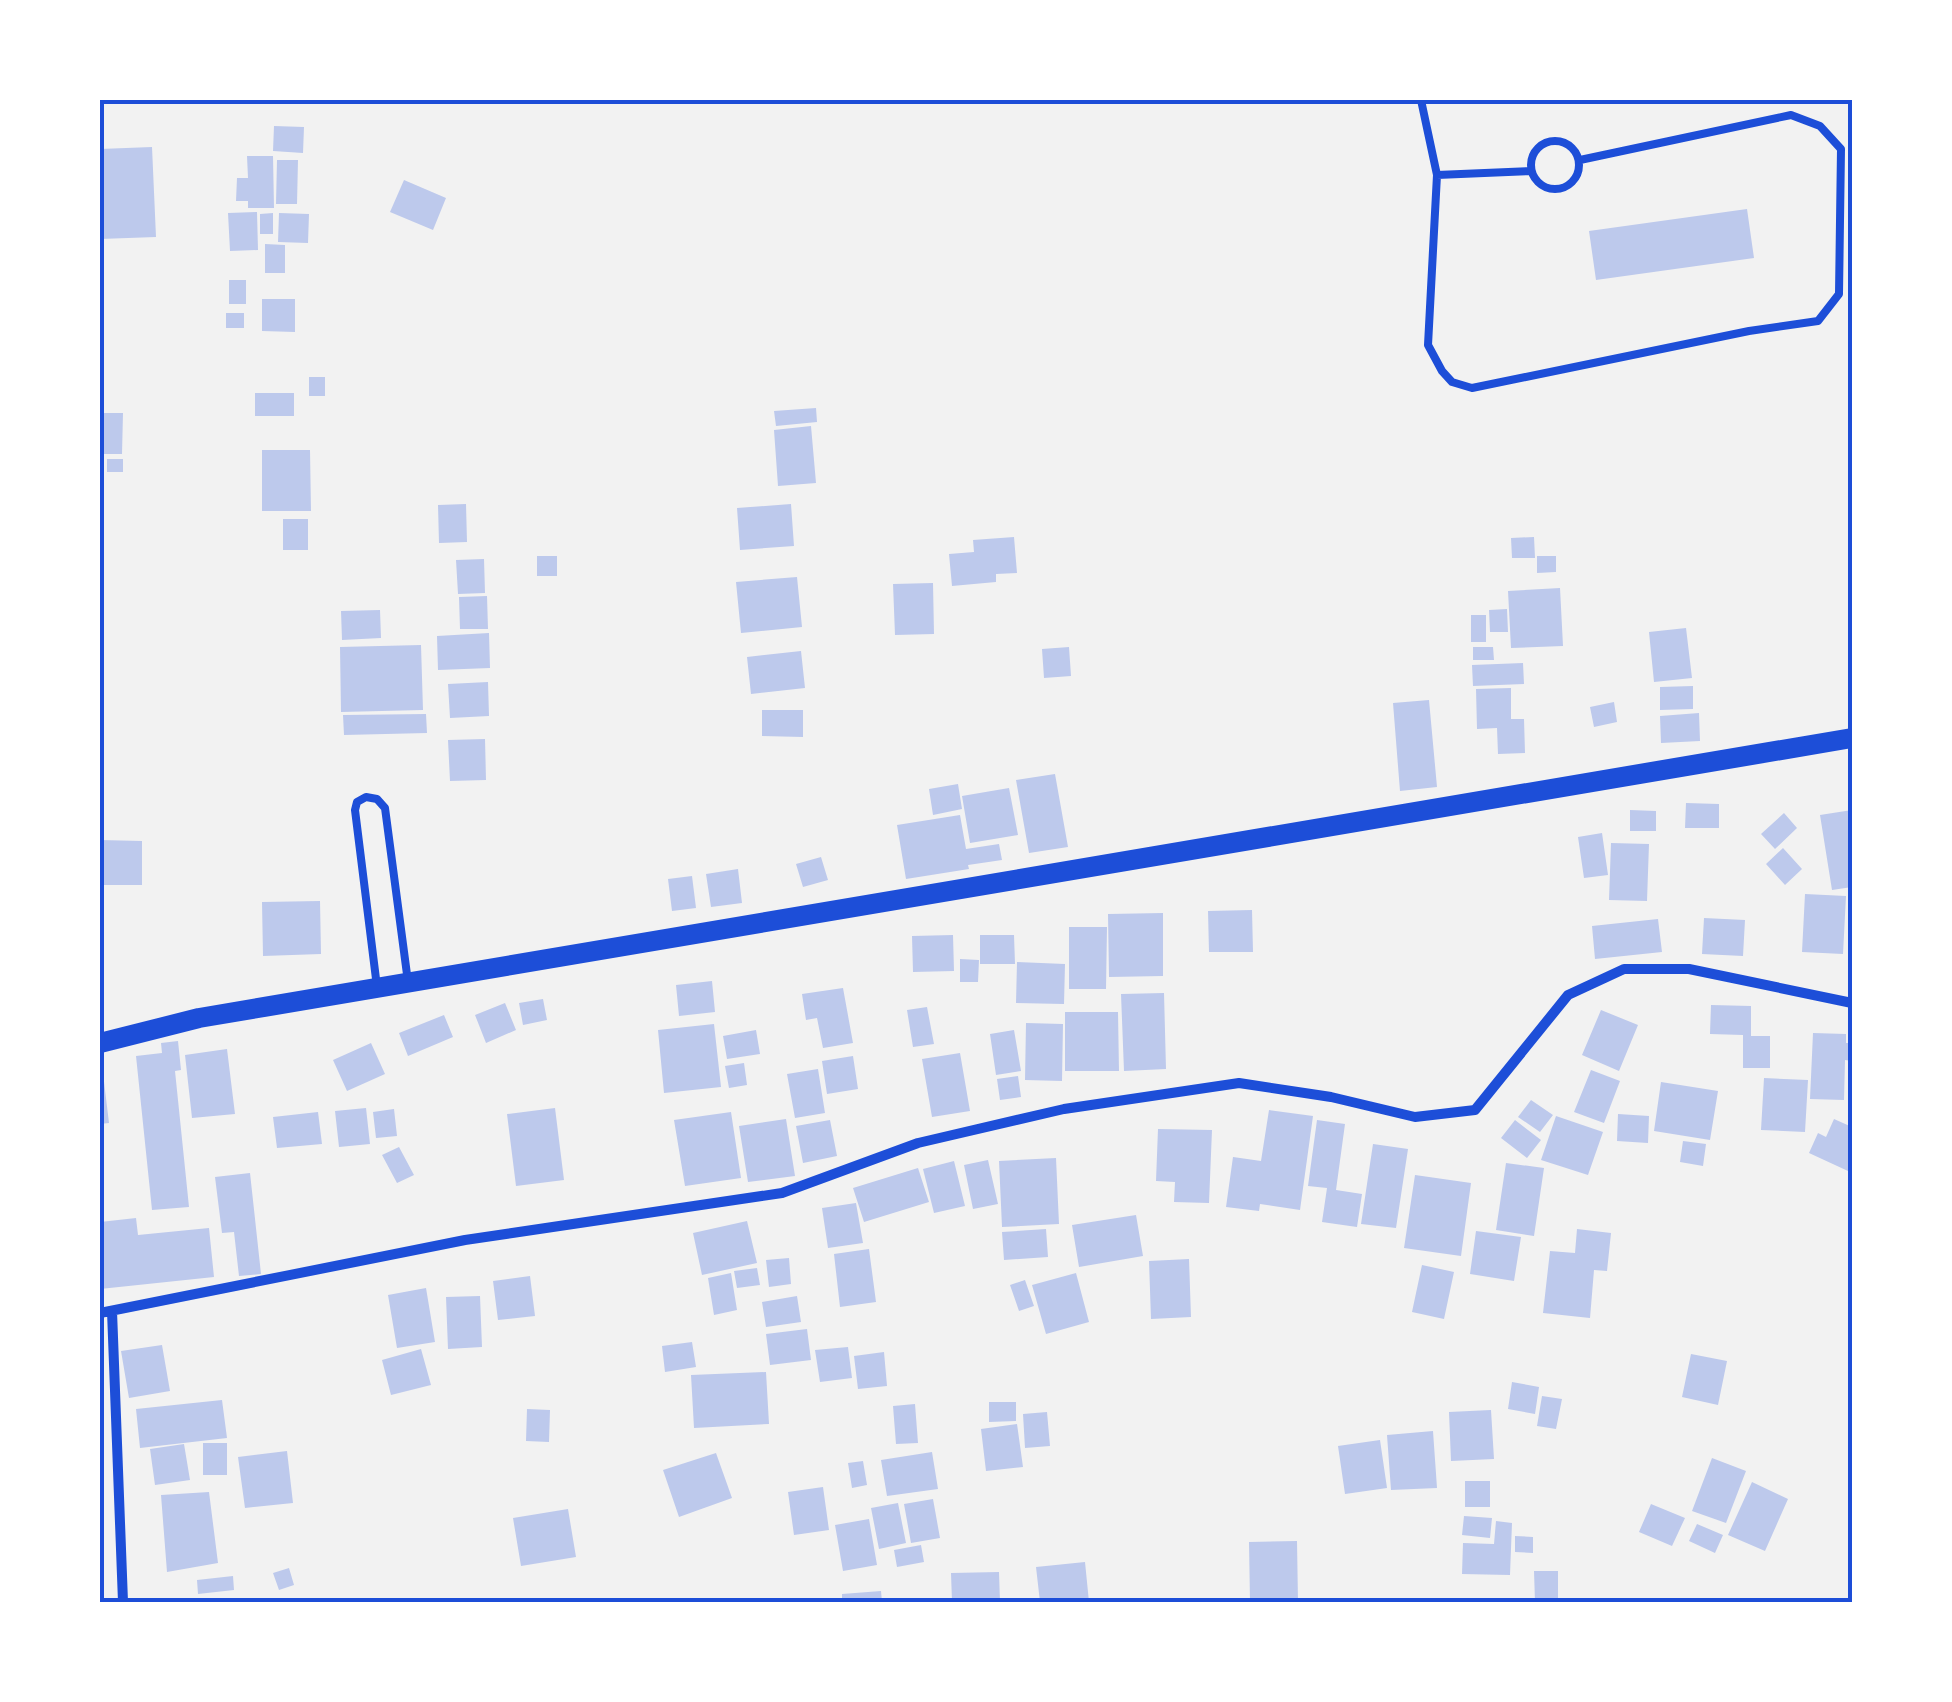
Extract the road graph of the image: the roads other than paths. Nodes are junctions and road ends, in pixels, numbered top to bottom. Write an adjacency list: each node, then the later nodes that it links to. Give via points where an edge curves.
1 (1421, 100): 4 (lane)
2 (1580, 160): 3 (lane, via 1579,175 1568,187 1539,184); 3 (lane, via 1572,146 1557,140 1542,144); 4 (lane, via 1791,115 1820,126 1841,149 1840,294 1818,321 1472,388 1452,382 1428,345)
3 (1531, 171): 4 (lane)
4 (1436, 175)
5 (1852, 738): 6 (main road)
6 (408, 982): 7 (main road); 7 (lane, via 384,808 366,796 355,810)
7 (378, 987): 9 (main road)
8 (1852, 1004): 10 (street, via 1689,970 1624,970 1568,995 1475,1110 1414,1117 1239,1082 1064,1109 918,1143 782,1193 465,1240)
9 (100, 1042)
10 (106, 1312): 11 (street)
11 (123, 1602)

